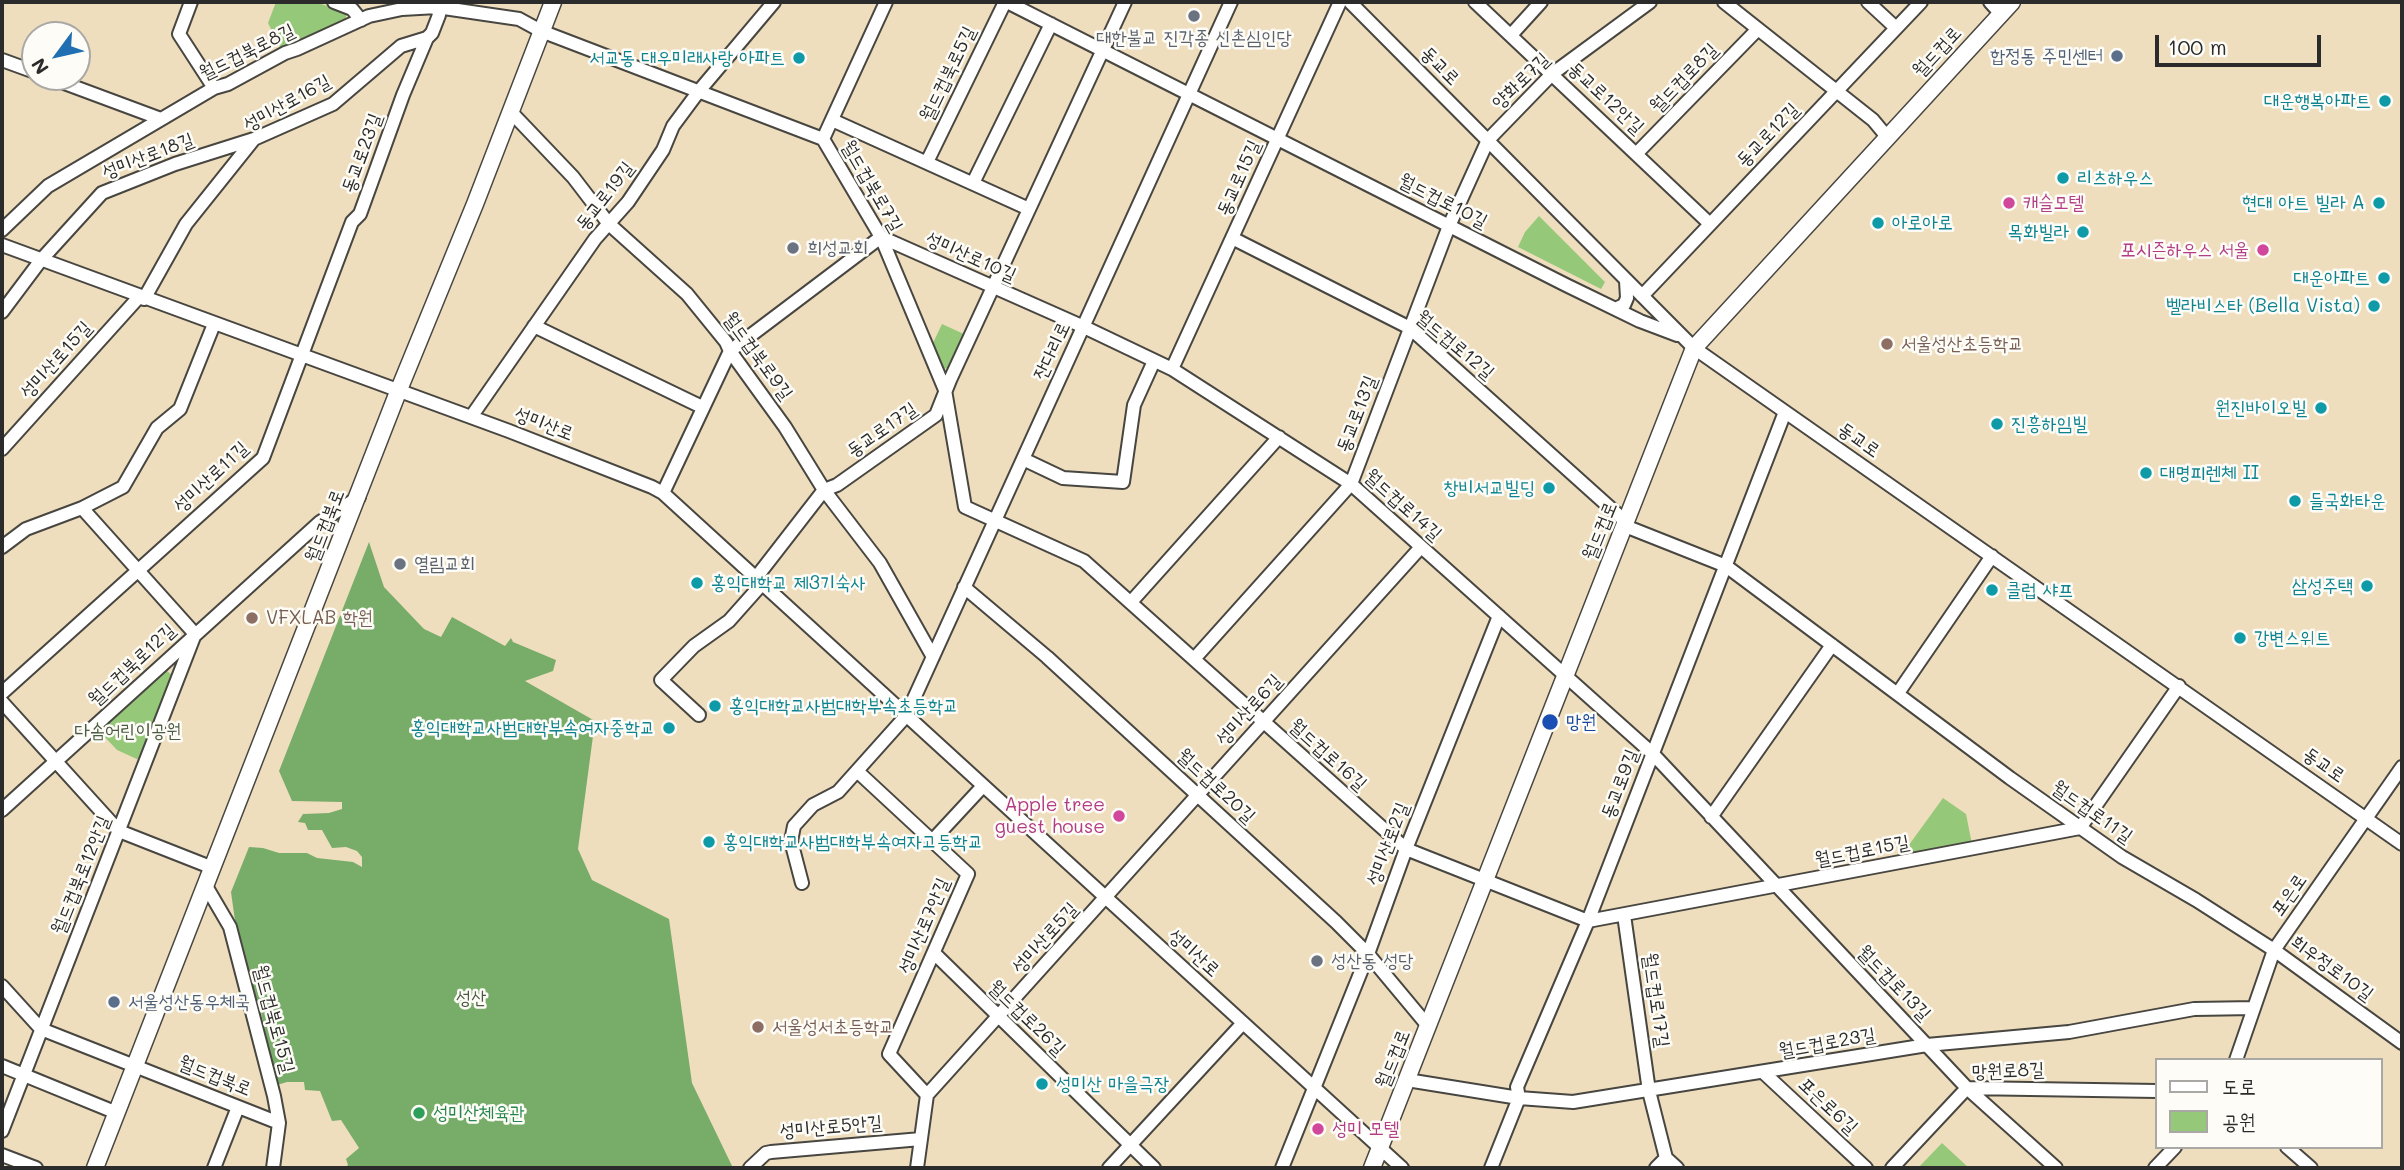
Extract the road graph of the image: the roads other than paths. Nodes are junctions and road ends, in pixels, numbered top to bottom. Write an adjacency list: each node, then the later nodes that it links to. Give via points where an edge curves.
1 (191, 2): 31 (street, via 178,34)
2 (334, 2): 20 (street, via 352,9)
3 (552, 2): 24 (main road, 월드컵북로)
4 (774, 2): 33 (street, 동교로19길)
5 (886, 2): 38 (street)
6 (1006, 2): 21 (street, 월드컵북로5길); 45 (street, 월드컵북로5길)
7 (1125, 2): 27 (street, 동교로17길)
8 (1231, 2): 35 (street, 잔다리로)
9 (1339, 2): 39 (street, 동교로15길)
10 (1350, 2): 43 (street, 동교로)
11 (1475, 2): 25 (street, 동교로12안길)
12 (1541, 2): 25 (street)
13 (1650, 2): 30 (street, 양화로7길)
14 (1724, 2): 23 (street)
15 (1868, 2): 22 (street)
16 (1921, 2): 22 (street, 동교로12길)
17 (1990, 2): 19 (street)
18 (438, 4): 20 (street, 월드컵북로8길); 24 (street, 월드컵북로8길, via 519,19); 26 (street, 동교로23길, via 439,15)
19 (2007, 8): 40 (main road, 월드컵로)
20 (361, 20): 31 (street, 월드컵북로8길)
21 (1051, 24): 27 (street, 월드컵북로5길); 46 (street)
22 (1896, 28): 34 (street, 동교로12길)
23 (1758, 29): 34 (street); 44 (street, 월드컵로8길)
24 (541, 31): 33 (street, 월드컵북로7길); 36 (main road, 월드컵북로)
25 (1511, 35): 30 (street, 동교로12안길)
26 (427, 38): 41 (street, 성미산로16길, via 401,46 332,104); 68 (street, 동교로23길)
27 (1102, 52): 35 (street, 월드컵북로5길); 47 (street, 동교로17길)
28 (2, 60): 29 (street)
29 (21, 67)
30 (1552, 74): 43 (street, 양화로7길); 44 (street, 동교로12안길)
31 (214, 88): 37 (street, 월드컵북로8길)
32 (86, 91): 37 (street)
33 (699, 91): 42 (street, 월드컵북로7길); 49 (street, 동교로19길)
34 (1837, 91): 40 (street); 48 (street, 동교로12길)
35 (1188, 95): 39 (street, 월드컵로10길); 64 (street, 잔다리로)
36 (510, 111): 49 (street, 월드컵북로9길, via 573,177); 72 (main road, 월드컵북로)
37 (161, 119): 51 (street, 월드컵북로8길, via 48,186)
38 (832, 120): 42 (street); 45 (street)
39 (1278, 138): 50 (street, 월드컵로10길); 53 (street, 동교로15길)
40 (1888, 138): 66 (main road, 월드컵로)
41 (254, 139): 55 (street, 성미산로18길, via 105,192); 59 (street, 성미산로16길, via 186,224)
42 (823, 139): 52 (street, 월드컵북로7길)
43 (1488, 140): 50 (street, 동교로13길); 56 (street, 동교로)
44 (1637, 153): 48 (street, 동교로12안길)
45 (927, 162): 46 (street)
46 (973, 183): 47 (street)
47 (1029, 209): 57 (street, 동교로17길)
48 (1710, 223): 58 (street, 동교로12길)
49 (609, 224): 63 (street, 동교로19길); 67 (street, 월드컵북로9길, via 687,294)
50 (1449, 226): 60 (street, 월드컵로10길); 65 (street, 동교로13길)
51 (2, 230)
52 (881, 237): 57 (street, 성미산로10길); 67 (street); 71 (street, 월드컵북로7길)
53 (1233, 237): 65 (street, 월드컵로12길); 70 (street, 동교로15길)
54 (2, 245): 55 (street, 성미산로)
55 (41, 260): 59 (street, 성미산로); 61 (street, 성미산로18길)
56 (1626, 281): 58 (street, 동교로); 60 (street, via 1625,304)
57 (993, 289): 64 (street, 성미산로10길); 71 (street, 동교로17길)
58 (1642, 296): 66 (street, 동교로)
59 (142, 298): 62 (street, 성미산로); 77 (street, 성미산로15길)
60 (1616, 308): 66 (street, 월드컵로10길)
61 (2, 312)
62 (214, 324): 68 (street, 성미산로); 83 (street, via 180,409 157,428 123,486)
63 (534, 326): 73 (street); 75 (street, 동교로19길)
64 (1084, 327): 69 (street, 월드컵로14길); 78 (street, 잔다리로)
65 (1410, 328): 79 (street, 동교로13길); 85 (street, 월드컵로12길)
66 (1688, 342): 74 (street, 동교로); 85 (main road, 월드컵로)
67 (730, 351): 73 (street); 80 (street, 월드컵북로9길)
68 (301, 355): 72 (street, 성미산로); 90 (street, 성미산로11길, via 263,458)
69 (1154, 361): 70 (street, 월드컵로14길); 78 (street, via 1134,405 1123,482 1063,478)
70 (1172, 369): 76 (street, 월드컵로14길)
71 (945, 390): 80 (street, 동교로17길, via 936,415); 84 (street, 월드컵북로7길, via 965,507)
72 (398, 392): 75 (street, 성미산로); 82 (main road, 월드컵북로)
73 (702, 407): 81 (street)
74 (1785, 412): 88 (street, 동교로); 89 (street, 동교로9길)
75 (471, 417): 81 (street, 성미산로)
76 (1279, 438): 79 (street, 월드컵로14길); 93 (street)
77 (2, 449)
78 (1023, 459): 84 (street, 잔다리로)
79 (1351, 484): 87 (street, 월드컵로14길); 98 (street, 동교로13길)
80 (824, 490): 91 (street, 동교로17길); 97 (street, 월드컵북로9길, via 880,563)
81 (663, 493): 91 (street, 성미산로)
82 (359, 497): 95 (street, 월드컵북로12길, via 320,522); 121 (main road, 월드컵북로)
83 (82, 508): 86 (street, via 26,528); 90 (street)
84 (995, 521): 92 (street, 잔다리로); 93 (street, 월드컵로16길, via 1084,561)
85 (1625, 524): 89 (street, 월드컵로11길); 99 (main road, 월드컵로)
86 (2, 547)
87 (1421, 547): 94 (street, 월드컵로14길); 106 (street, 성미산로6길)
88 (1992, 556): 100 (street, 동교로); 102 (street)
89 (1726, 566): 96 (street, 월드컵로11길); 107 (street, 동교로9길)
90 (138, 570): 95 (street, 월드컵북로12길); 101 (street, 성미산로11길)
91 (758, 582): 104 (street, 동교로17길, via 729,621 694,646 662,680); 105 (street, 성미산로)
92 (964, 587): 97 (street, 잔다리로); 112 (street, 월드컵로20길)
93 (1131, 602): 98 (street, 월드컵로16길)
94 (1499, 616): 99 (street, 월드컵로14길); 120 (street, 성미산로2길)
95 (195, 634): 108 (street, 월드컵북로12길); 117 (street, 월드컵북로12안길)
96 (1832, 645): 102 (street, 월드컵로11길); 114 (street)
97 (933, 657): 105 (street, 잔다리로)
98 (1194, 659): 106 (street, 월드컵로16길)
99 (1566, 677): 107 (street, 월드컵로13길); 122 (main road, 월드컵로)
100 (2179, 687): 115 (street, 동교로); 116 (street)
101 (2, 693)
102 (1898, 693): 116 (street, 월드컵로11길)
103 (2, 702): 108 (street)
104 (699, 715)
105 (906, 716): 110 (street, 잔다리로); 111 (street, 성미산로)
106 (1263, 722): 112 (street, 성미산로6길); 120 (street, 월드컵로16길)
107 (1653, 754): 114 (street, 월드컵로13길); 128 (street, 동교로9길)
108 (55, 761): 113 (street, 월드컵북로12길); 117 (street)
109 (2402, 767): 115 (street, 포은로)
110 (857, 771): 118 (street, 성미산로7안길); 123 (street, 잔다리로, via 794,826 791,841)
111 (983, 786): 118 (street); 126 (street, 성미산로)
112 (1198, 795): 126 (street, 성미산로6길); 131 (street, 월드컵로20길)
113 (2, 810)
114 (1712, 817): 125 (street, 월드컵로13길)
115 (2367, 818): 119 (street, 동교로); 129 (street, 포은로)
116 (2080, 828): 125 (street, 월드컵로15길); 129 (street, 월드컵로11길)
117 (119, 831): 121 (street); 137 (street, 월드컵북로12안길)
118 (932, 841): 130 (street, 성미산로7안길, via 968,874)
119 (2402, 844)
120 (1406, 849): 122 (street, 월드컵로16길); 131 (street, 성미산로2길)
121 (213, 868): 124 (main road, 월드컵북로)
122 (1485, 882): 128 (street); 136 (main road, 월드컵로)
123 (802, 883)
124 (206, 886): 142 (main road, 월드컵북로); 154 (street, 월드컵북로15길, via 230,927)
125 (1777, 887): 127 (street, 월드컵로15길); 139 (street, 월드컵로13길)
126 (1106, 899): 134 (street, 성미산로5길); 135 (street, 성미산로)
127 (1624, 915): 128 (street, 월드컵로15길); 148 (street, 월드컵로17길)
128 (1588, 922): 151 (street, 동교로9길, via 1517,1087)
129 (2274, 950): 133 (street, 포은로); 138 (street, 희우정로10길)
130 (934, 953): 134 (street, 월드컵로26길); 150 (street, 성미산로7안길, via 889,1054)
131 (1368, 954): 136 (street, 월드컵로20길); 146 (street, 성미산로2길)
132 (2, 986): 137 (street)
133 (2254, 1008): 139 (street, 월드컵로23길, via 2194,1009 2069,1032); 140 (street, 포은로)
134 (999, 1017): 150 (street, 성미산로5길); 157 (street, 월드컵로26길)
135 (1243, 1023): 146 (street, 성미산로); 157 (street)
136 (1428, 1026): 145 (main road, 월드컵로)
137 (41, 1029): 142 (street); 144 (street, 월드컵북로12안길)
138 (2402, 1043)
139 (1927, 1045): 143 (street, 월드컵로23길); 147 (street, 월드컵로13길)
140 (2237, 1058)
141 (2, 1066): 144 (street)
142 (136, 1066): 152 (street, 월드컵북로); 153 (main road, 월드컵북로)
143 (1764, 1073): 148 (street, 월드컵로23길); 177 (street, 포은로6길)
144 (23, 1074): 153 (street); 155 (street, 월드컵북로12안길)
145 (1407, 1080): 151 (street, 월드컵로23길); 158 (main road, 월드컵로)
146 (1314, 1086): 158 (street, 성미산로); 171 (street, 성미산로2길)
147 (1967, 1088): 149 (street, 망원로8길); 178 (street, 망원로8길); 179 (street, 월드컵로13길)
148 (1649, 1091): 151 (street, 월드컵로23길, via 1573,1102); 162 (street, 월드컵로17길)
149 (2156, 1091)
150 (927, 1095): 156 (street)
151 (1519, 1098): 174 (street, 동교로9길)
152 (238, 1107): 154 (street, 월드컵북로); 165 (street)
153 (117, 1112): 164 (main road, 월드컵북로)
154 (279, 1124): 166 (street, 월드컵북로15길)
155 (2, 1130)
156 (921, 1139): 167 (street, 성미산로5안길, via 771,1152); 168 (street)
157 (1130, 1146): 169 (street); 170 (street, 월드컵로26길)
158 (1380, 1148): 172 (main road, 월드컵로); 173 (street, 성미산로)
159 (2173, 1149): 180 (street)
160 (2289, 1149): 181 (street)
161 (2, 1155): 163 (street)
162 (1666, 1158): 175 (street); 176 (street)
163 (36, 1168)
164 (95, 1168)
165 (214, 1168)
166 (273, 1168)
167 (750, 1168)
168 (917, 1168)
169 (1109, 1168)
170 (1154, 1168)
171 (1282, 1168)
172 (1372, 1168)
173 (1402, 1168)
174 (1491, 1168)
175 (1656, 1168)
176 (1677, 1168)
177 (1866, 1168)
178 (1892, 1168)
179 (2056, 1168)
180 (2155, 1168)
181 (2311, 1168)

